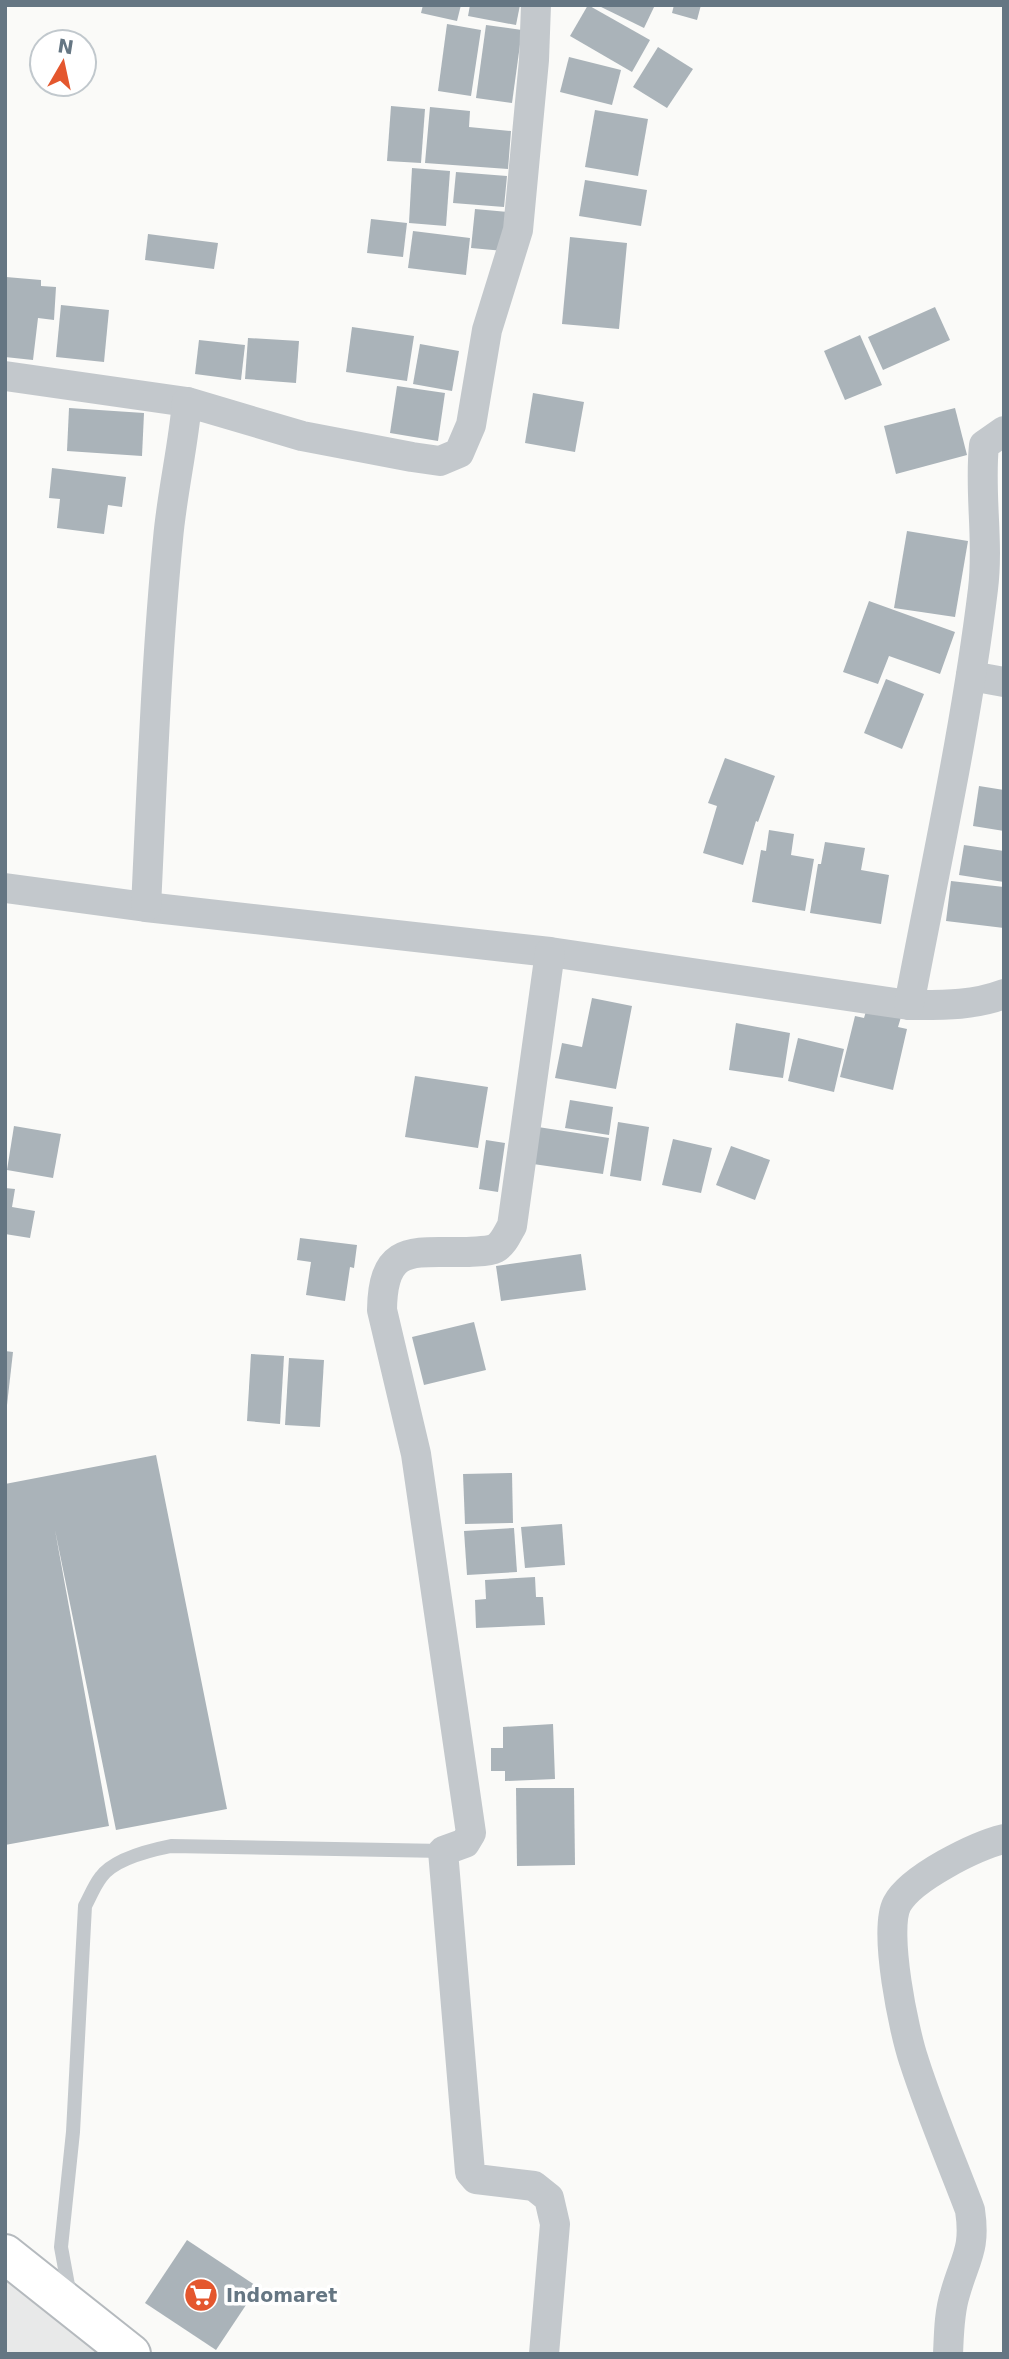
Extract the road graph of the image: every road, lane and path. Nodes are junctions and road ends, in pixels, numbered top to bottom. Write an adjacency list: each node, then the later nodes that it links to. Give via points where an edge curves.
1 (536, 5): 3 (street, via 518,230 487,330 471,425 459,453 440,461 412,457 302,436)
2 (5, 376): 3 (street)
3 (187, 402): 8 (street, via 163,596)
4 (1004, 431): 5 (street, via 984,445 981,467 984,586)
5 (971, 676): 6 (street); 11 (street)
6 (1004, 682)
7 (5, 888): 8 (street)
8 (146, 907): 9 (street)
9 (550, 952): 11 (street); 13 (street, via 516,1204 504,1242 488,1251 410,1253 389,1268 382,1286 382,1310 416,1454 471,1833 465,1843)
10 (1004, 994): 11 (street, via 981,1002)
11 (909, 1005)
12 (1004, 1839): 18 (street, via 985,1844 919,1880 895,1906 892,1926 891,1951 913,2059 970,2210 973,2231 954,2297)
13 (443, 1850): 15 (lane, via 171,1846 124,1860 102,1874 85,1906 73,2132 61,2247); 17 (street, via 470,2172 476,2179 534,2186 549,2199 555,2224)
14 (5, 2254): 15 (main road)
15 (73, 2310): 16 (main road)
16 (131, 2354)
17 (544, 2354)
18 (948, 2354)

